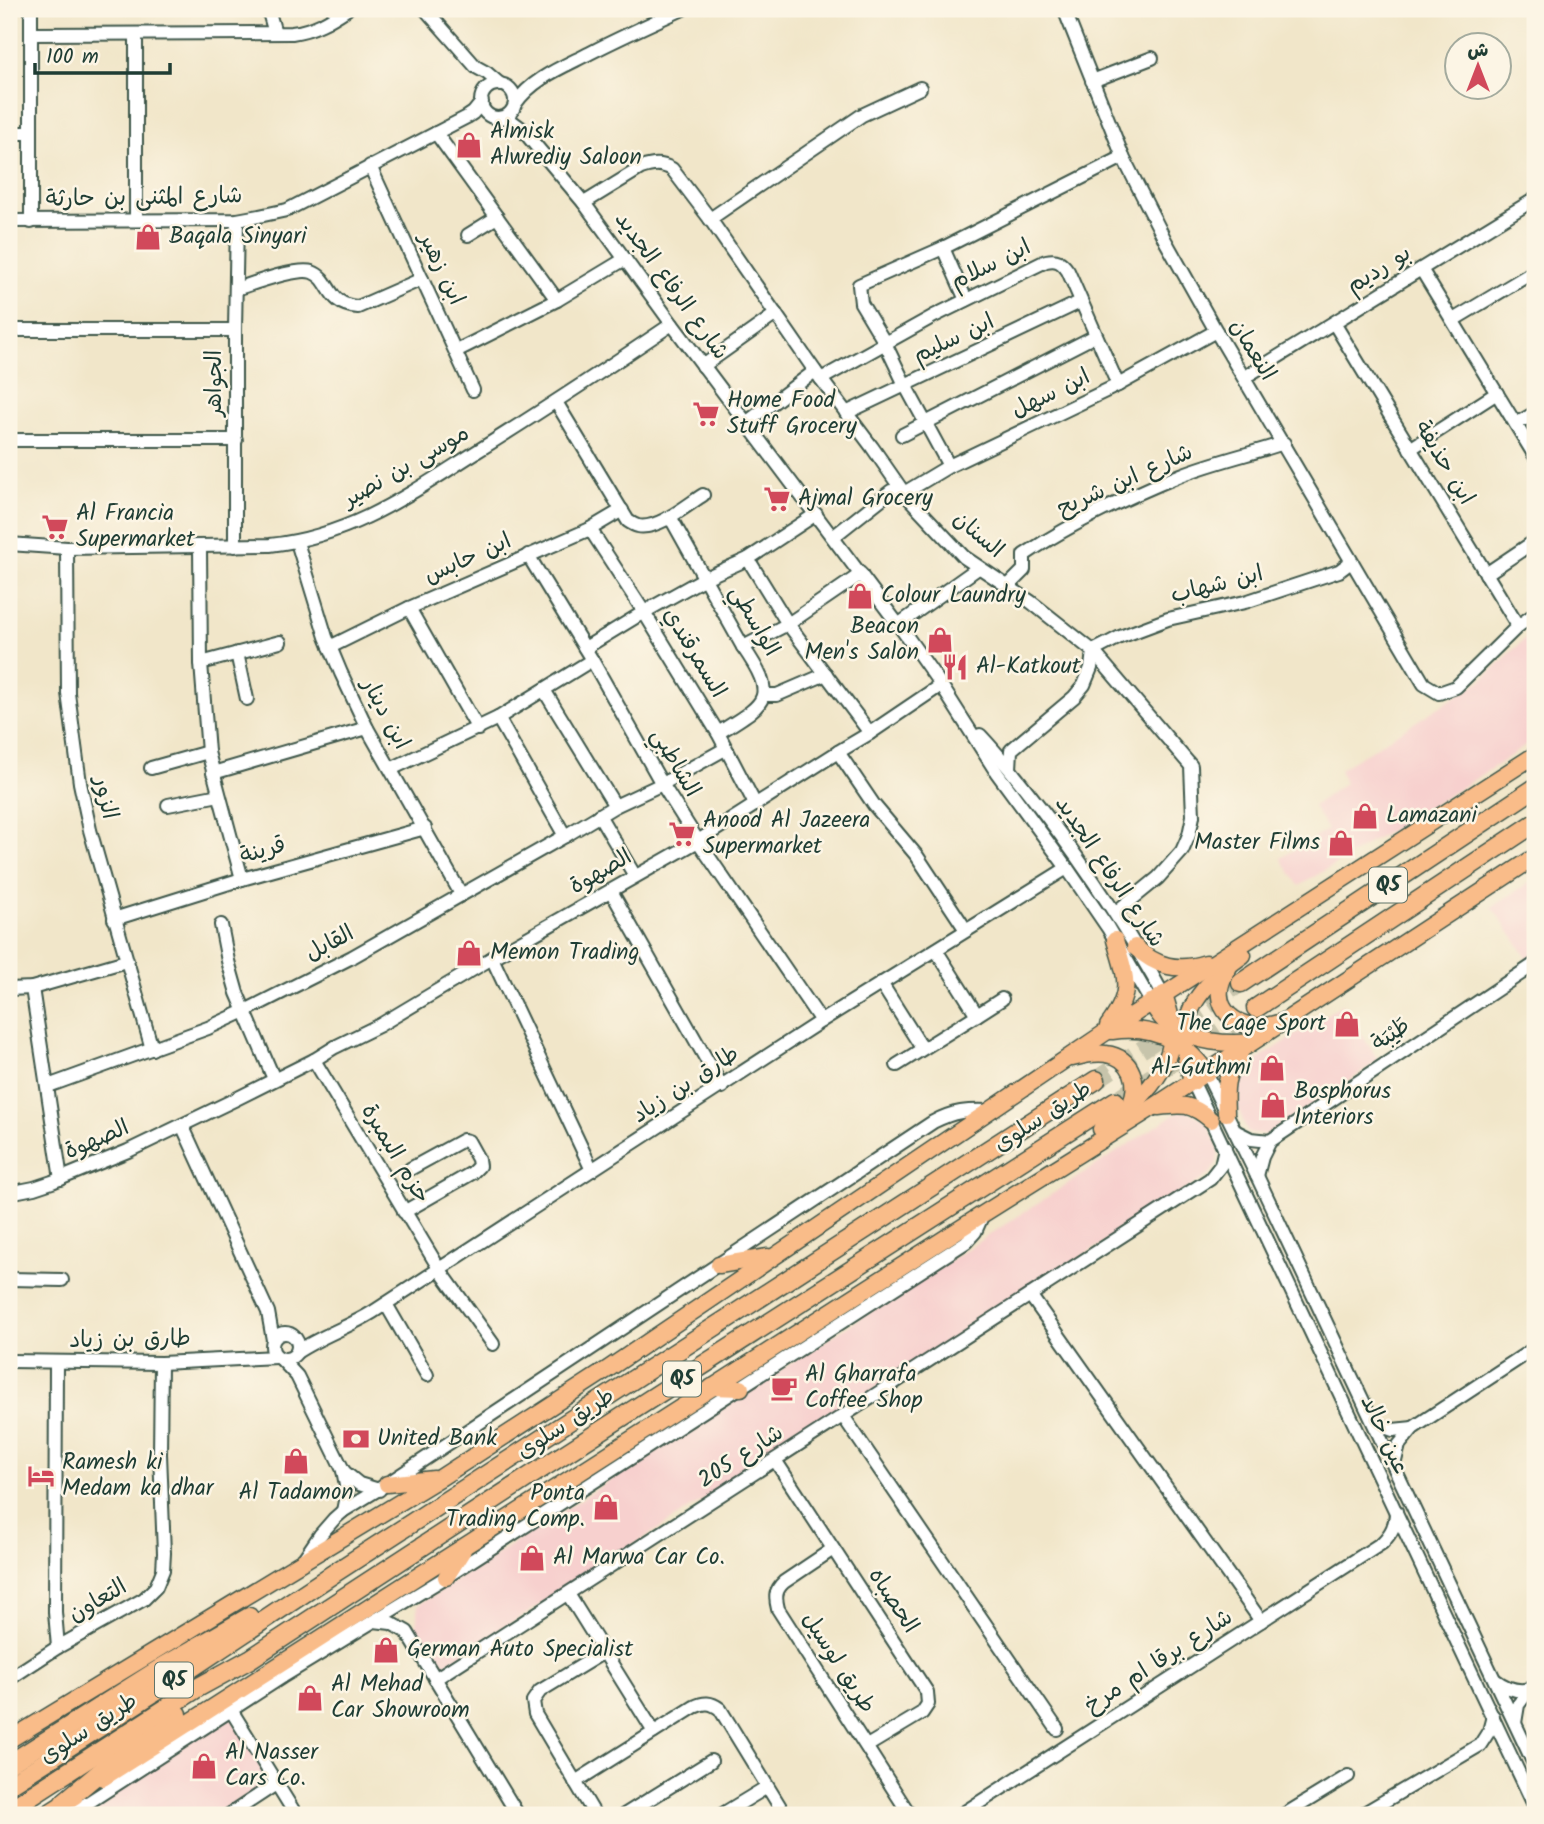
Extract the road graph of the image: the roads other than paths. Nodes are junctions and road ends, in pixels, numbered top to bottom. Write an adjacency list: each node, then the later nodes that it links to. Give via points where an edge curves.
1 (32, 9): 8 (street)
2 (268, 9): 7 (street)
3 (425, 9): 11 (street)
4 (683, 9): 12 (street)
5 (1064, 9): 13 (street, النعمان)
6 (340, 10): 7 (street, via 308,31)
7 (275, 33): 9 (street)
8 (31, 34): 9 (street); 22 (street)
9 (135, 34): 30 (street)
10 (1152, 58): 13 (street)
11 (476, 67): 14 (street); 16 (street)
12 (540, 78): 14 (street); 17 (street)
13 (1092, 81): 24 (street, النعمان)
14 (504, 85): 16 (street, via 492,86); 17 (street, via 514,95)
15 (920, 88): 29 (street, via 862,115)
16 (482, 99): 18 (street, شارع المثنى بن حارثة); 19 (street, via 485,111)
17 (514, 105): 19 (street, via 508,115); 20 (street, شارع الرفاع الجديد)
18 (467, 117): 19 (street, شارع المثنى بن حارثة); 23 (street, شارع المثنى بن حارثة)
19 (496, 117): 20 (street, شارع الرفاع الجديد, via 506,117)
20 (521, 128): 27 (street, شارع الرفاع الجديد)
21 (9, 133): 22 (street)
22 (31, 133): 33 (street)
23 (436, 133): 25 (street, شارع المثنى بن حارثة); 28 (street)
24 (1123, 157): 35 (street); 50 (street, النعمان)
25 (370, 166): 31 (street, شارع المثنى بن حارثة, via 287,209); 39 (street, ابن زهير)
26 (1535, 199): 37 (street, بو رديم)
27 (584, 203): 29 (street, السنان, via 641,168 663,165 672,169); 36 (street, شارع الرفاع الجديد)
28 (497, 217): 34 (street); 41 (street)
29 (710, 219): 44 (street, السنان)
30 (136, 220): 31 (street, شارع المثنى بن حارثة); 33 (street, شارع المثنى بن حارثة)
31 (237, 220): 40 (street, الجواهر)
32 (9, 221): 33 (street, شارع المثنى بن حارثة)
33 (31, 222)
34 (468, 235)
35 (943, 248): 42 (street); 52 (street, via 859,285 861,303)
36 (625, 259): 41 (street); 47 (street, شارع الرفاع الجديد)
37 (1421, 269): 45 (street); 46 (street, بو رديم)
38 (1535, 271): 45 (street)
39 (422, 279): 40 (street, via 358,307 339,303 312,272 297,271); 53 (street, ابن زهير)
40 (236, 289): 49 (street, الجواهر)
41 (556, 300): 53 (street)
42 (966, 300): 43 (street, ابن سلام, via 1055,259 1068,271); 52 (street, ابن سلام)
43 (1080, 302): 51 (street, ابن سلام); 57 (street, ابن سليم)
44 (776, 314): 54 (street); 55 (street, السنان)
45 (1453, 320): 60 (street)
46 (1334, 323): 56 (street, بو رديم); 71 (street, ابن حذيفة)
47 (672, 324): 54 (street, شارع الرفاع الجديد); 61 (street, موسى بن نصير)
48 (9, 330): 49 (street)
49 (235, 330): 69 (street, الجواهر)
50 (1216, 331): 56 (street, النعمان); 58 (street, ابن سهل)
51 (1095, 336): 58 (street, ابن سلام); 65 (street)
52 (885, 343): 55 (street, ابن سلام); 57 (street)
53 (456, 351): 59 (street, ابن زهير)
54 (703, 366): 64 (street, شارع الرفاع الجديد)
55 (818, 375): 62 (street, السنان); 64 (street, ابن سلام)
56 (1245, 377): 70 (street, النعمان)
57 (905, 385): 62 (street, ابن سليم); 65 (street)
58 (1118, 385): 73 (street, ابن سهل)
59 (473, 390)
60 (1497, 393): 66 (street); 71 (street)
61 (556, 402): 76 (street); 82 (street, موسى بن نصير, via 373,515)
62 (846, 413): 74 (street, السنان)
63 (1535, 413): 66 (street)
64 (746, 423): 77 (street, شارع الرفاع الجديد)
65 (926, 423): 67 (street); 73 (street)
66 (1516, 424): 72 (street)
67 (902, 435)
68 (9, 440): 69 (street)
69 (236, 440): 84 (street, الجواهر)
70 (1284, 443): 91 (street, النعمان); 96 (street, شارع ابن شريح, via 1184,474 1079,521 1024,555 1024,570)
71 (1410, 449): 94 (street, ابن حذيفة)
72 (1535, 456)
73 (949, 466): 74 (street, ابن سهل)
74 (897, 492): 80 (street, ابن سهل); 92 (street, السنان)
75 (704, 495): 78 (street)
76 (622, 510): 78 (street, via 628,521 638,526); 79 (street, ابن حابس)
77 (816, 514): 80 (street, شارع الرفاع الجديد); 90 (street)
78 (668, 518): 95 (street, الواسطي)
79 (590, 529): 89 (street, ابن حابس); 98 (street, السمرقندي)
80 (833, 537): 93 (street, شارع الرفاع الجديد)
81 (1535, 541): 94 (street)
82 (297, 542): 84 (street, موسى بن نصير); 104 (street, ابن دينار)
83 (9, 544): 85 (street, موسى بن نصير)
84 (235, 546): 86 (street, موسى بن نصير)
85 (44, 547): 87 (street, موسى بن نصير); 88 (street, موسى بن نصير)
86 (200, 547): 87 (street, موسى بن نصير); 110 (street)
87 (67, 548): 150 (street, الزور, via 68,693 76,757)
88 (9, 551)
89 (528, 555): 97 (street, ابن حابس); 106 (street, الشاطبي)
90 (748, 559): 95 (street); 100 (street)
91 (1351, 562): 102 (street, النعمان, via 1424,684 1439,693 1456,687); 107 (street, ابن شهاب, via 1339,571 1245,603 1168,619)
92 (978, 568): 96 (street, السنان); 101 (street)
93 (861, 574): 100 (street); 101 (street, شارع الرفاع الجديد)
94 (1486, 574): 102 (street, ابن حذيفة)
95 (705, 578): 98 (street); 105 (street, الواسطي)
96 (1008, 586): 107 (street, السنان)
97 (410, 608): 104 (street, ابن حابس); 119 (street)
98 (644, 612): 106 (street); 120 (street, السمرقندي)
99 (1535, 614): 102 (street)
100 (788, 624): 105 (street); 111 (street)
101 (898, 625): 112 (street, شارع الرفاع الجديد)
102 (1518, 626)
103 (280, 642): 108 (street)
104 (330, 647): 118 (street, ابن دينار)
105 (743, 647): 114 (street, الواسطي, via 760,675)
106 (585, 648): 109 (street, الشاطبي)
107 (1093, 650): 124 (street, via 1084,685); 149 (street, السنان, via 1191,766 1193,816 1182,851)
108 (237, 653): 110 (street); 115 (street)
109 (592, 660): 113 (street); 132 (street, الشاطبي)
110 (201, 663): 125 (street)
111 (826, 674): 114 (street, via 777,695); 121 (street)
112 (941, 685): 116 (street, شارع الرفاع الجديد); 121 (street, الصهوة)
113 (544, 691): 117 (street); 137 (street)
114 (764, 695): 120 (street, الواسطي, via 754,710)
115 (247, 699)
116 (956, 709): 122 (street, شارع الرفاع الجديد); 144 (street, شارع الرفاع الجديد)
117 (498, 718): 119 (street); 141 (street)
118 (367, 728): 129 (street, ابن دينار); 131 (street)
119 (478, 729): 129 (street)
120 (718, 733): 123 (street, السمرقندي)
121 (870, 733): 126 (street, الصهوة)
122 (989, 744): 124 (street); 130 (street, شارع الرفاع الجديد)
123 (725, 749): 132 (street, القابل); 135 (street, السمرقندي)
124 (1012, 750): 130 (street)
125 (208, 752): 128 (street); 131 (street)
126 (838, 752): 135 (street, الصهوة); 152 (street)
127 (1535, 755): 158 (main road, via 1290,915 1282,928)
128 (151, 768)
129 (391, 769): 140 (street, ابن دينار)
130 (1010, 769): 149 (street, شارع الرفاع الجديد)
131 (213, 773): 134 (street)
132 (662, 785): 137 (street, القابل); 142 (street, الشاطبي)
133 (1535, 788): 161 (highway, Q5)
134 (219, 795): 136 (street); 146 (street)
135 (755, 804): 142 (street, الصهوة)
136 (168, 805)
137 (615, 806): 138 (street, القابل)
138 (599, 815): 141 (street, القابل); 145 (street)
139 (1535, 823): 166 (highway, Q5)
140 (425, 828): 146 (street, قرينة); 148 (street, ابن دينار)
141 (565, 836): 148 (street, القابل)
142 (698, 841): 145 (street, الصهوة); 170 (street, الشاطبي)
143 (1535, 857): 169 (main road, طريق سلوى)
144 (1067, 867): 152 (street, طارق بن زياد); 153 (street, شارع الرفاع الجديد)
145 (635, 876): 147 (street, الصهوة)
146 (242, 879): 150 (street, قرينة)
147 (611, 891): 156 (street, الصهوة); 183 (street)
148 (461, 894): 167 (street, القابل)
149 (1115, 913): 154 (street, شارع الرفاع الجديد)
150 (114, 919): 157 (street, الزور)
151 (221, 925): 167 (street)
152 (966, 930): 155 (street, طارق بن زياد)
153 (1115, 940): 164 (street, شارع الرفاع الجديد); 171 (main road, via 1125,974 1125,998)
154 (1135, 947): 158 (main road, via 1171,967); 164 (street, شارع الرفاع الجديد)
155 (936, 950): 160 (street, طارق بن زياد); 168 (street)
156 (492, 958): 176 (street, الصهوة); 194 (street)
157 (126, 961): 162 (street); 175 (street, الزور)
158 (1225, 961): 164 (main road, طريق سلوى); 169 (main road, via 1220,999 1234,1020 1261,1027); 172 (main road, via 1203,988)
159 (1535, 964): 191 (street, طَيْبَة)
160 (881, 983): 170 (street, طارق بن زياد); 174 (street)
161 (1241, 983)
162 (32, 988): 163 (street); 182 (street)
163 (9, 989)
164 (1157, 998): 171 (main road, طريق سلوى); 172 (main road)
165 (1002, 999): 168 (street)
166 (1256, 1008)
167 (245, 1011): 175 (street, القابل); 180 (street)
168 (977, 1015): 174 (street)
169 (1290, 1019): 173 (main road, طريق سلوى)
170 (821, 1021): 183 (street, طارق بن زياد)
171 (1103, 1034): 172 (main road, via 1138,1029); 177 (main road, طريق سلوى)
172 (1178, 1037): 173 (main road, via 1234,1044); 179 (main road, via 1187,1067); 184 (main road, via 1152,1085)
173 (1257, 1040): 179 (main road, طريق سلوى); 187 (main road, via 1230,1068)
174 (922, 1048): 178 (street)
175 (152, 1049): 182 (street, القابل)
176 (314, 1060): 180 (street, الصهوة); 200 (street, حزم البمبرة)
177 (1063, 1060): 184 (main road, via 1097,1053 1125,1061 1133,1072 1135,1091); 186 (main road, طريق سلوى)
178 (897, 1065)
179 (1200, 1077): 185 (main road, طريق سلوى); 187 (street, عين خالد); 188 (street, عين خالد)
180 (274, 1079): 189 (street, الصهوة)
181 (1096, 1080): 240 (highway, طريق سلوى / Q5)
182 (48, 1086): 196 (street)
183 (722, 1087): 194 (street, طارق بن زياد)
184 (1122, 1105): 201 (main road, via 1107,1125 1014,1186); 249 (highway, طريق سلوى / Q5, via 527,1478)
185 (1153, 1108): 188 (main road, via 1189,1105); 201 (main road, طريق سلوى)
186 (990, 1111): 202 (main road, طريق سلوى); 203 (street, طريق سلوى, via 960,1111 933,1122)
187 (1226, 1112): 190 (street, عين خالد)
188 (1211, 1120): 192 (street, عين خالد)
189 (182, 1125): 196 (street, الصهوة); 209 (street)
190 (1234, 1131): 191 (street); 195 (street, عين خالد)
191 (1270, 1141): 195 (street)
192 (1225, 1148): 197 (street, via 1221,1165); 198 (street, عين خالد)
193 (410, 1169): 200 (street, via 463,1140 468,1141 479,1166)
194 (593, 1170): 204 (street, طارق بن زياد)
195 (1257, 1176): 226 (street, عين خالد)
196 (61, 1179): 199 (street, الصهوة)
197 (1210, 1179): 198 (street); 207 (street, شارع 205)
198 (1241, 1182): 233 (street, عين خالد)
199 (9, 1193)
200 (404, 1212): 204 (street, حزم البمبرة)
201 (982, 1214): 223 (main road, طريق سلوى); 224 (street, طريق سلوى, via 966,1242)
202 (774, 1256): 203 (main road); 231 (main road, طريق سلوى)
203 (719, 1265): 232 (street, طريق سلوى)
204 (440, 1270): 208 (street, طارق بن زياد); 213 (street, حزم البمبرة)
205 (9, 1279): 206 (street)
206 (62, 1280)
207 (1030, 1296): 225 (street, شارع 205); 245 (street)
208 (386, 1304): 211 (street, طارق بن زياد); 221 (street)
209 (268, 1312): 210 (street); 212 (street)
210 (291, 1335): 211 (street, طارق بن زياد); 212 (street, via 280,1334); 215 (street, via 298,1344)
211 (327, 1335): 215 (street, طارق بن زياد)
212 (273, 1341): 216 (street); 217 (street, via 273,1352)
213 (493, 1344)
214 (1535, 1348): 227 (street)
215 (297, 1353): 217 (street, via 289,1359); 222 (street)
216 (251, 1357): 217 (street, طارق بن زياد); 220 (street, طارق بن زياد)
217 (279, 1358): 222 (street)
218 (9, 1361): 219 (street, طارق بن زياد)
219 (56, 1362): 220 (street, طارق بن زياد); 247 (street)
220 (161, 1363): 247 (street, التعاون, via 163,1570 144,1599)
221 (427, 1375)
222 (297, 1376): 230 (street)
223 (712, 1387): 224 (main road); 236 (main road, طريق سلوى)
224 (741, 1388): 241 (street, طريق سلوى)
225 (843, 1416): 228 (street, شارع 205); 259 (street)
226 (1374, 1423): 227 (street, via 1393,1430); 229 (street, عين خالد)
227 (1413, 1428): 229 (street, via 1399,1445)
228 (775, 1460): 237 (street, الحصباه); 242 (street, شارع 205)
229 (1394, 1465): 253 (street, عين خالد)
230 (343, 1470): 232 (street, via 359,1483); 234 (street)
231 (440, 1478): 232 (main road); 239 (main road, طريق سلوى)
232 (383, 1487): 234 (street, طريق سلوى)
233 (1396, 1510): 235 (street, via 1393,1528); 238 (street, عين خالد)
234 (343, 1511): 239 (street, طريق سلوى)
235 (1382, 1543): 238 (street, via 1399,1542); 245 (street, شارع برقا ام مرخ)
236 (466, 1546): 241 (main road); 254 (main road, طريق سلوى)
237 (833, 1549): 264 (street, طريق لوسيل, via 778,1587 776,1601); 264 (street, الحصباه, via 929,1698 922,1713)
238 (1415, 1550): 257 (street, عين خالد)
239 (301, 1563): 260 (main road, طريق سلوى)
240 (336, 1572): 267 (highway, via 164,1665); 272 (highway, طريق سلوى / Q5)
241 (446, 1577): 243 (street, طريق سلوى)
242 (568, 1594): 248 (street); 252 (street, شارع 205)
243 (410, 1600): 244 (street, طريق سلوى); 246 (street)
244 (373, 1620): 246 (street); 250 (street, طريق سلوى)
245 (1261, 1621): 286 (street, شارع برقا ام مرخ)
246 (407, 1632): 252 (street)
247 (58, 1647): 251 (street, التعاون)
248 (604, 1652): 261 (street); 270 (street, via 540,1691 533,1701 535,1714)
249 (250, 1659): 275 (highway, via 117,1758); 276 (highway, طريق سلوى / Q5)
250 (282, 1677): 254 (main road); 256 (street, طريق سلوى)
251 (9, 1679)
252 (435, 1679): 280 (street)
253 (1495, 1680): 255 (street, via 1511,1689); 258 (street, عين خالد)
254 (251, 1683): 275 (main road, طريق سلوى)
255 (1532, 1688): 258 (street, via 1518,1705)
256 (231, 1710): 271 (street); 275 (street, طريق سلوى)
257 (1493, 1716): 263 (street); 265 (street, عين خالد)
258 (1515, 1724): 268 (street, عين خالد)
259 (1057, 1729)
260 (17, 1731): 262 (main road, طريق سلوى)
261 (654, 1732): 270 (street); 273 (street, via 701,1703 715,1705)
262 (9, 1740)
263 (1480, 1745): 265 (street); 288 (street)
264 (867, 1746): 285 (street, طريق لوسيل)
265 (1508, 1750): 274 (street, عين خالد)
266 (711, 1761): 282 (street)
267 (9, 1764)
268 (1535, 1766)
269 (1348, 1776): 287 (street)
270 (575, 1782): 281 (street)
271 (276, 1784): 278 (street); 279 (street)
272 (9, 1785)
273 (768, 1787): 283 (street); 284 (street)
274 (1535, 1807)
275 (67, 1809): 277 (main road, طريق سلوى)
276 (9, 1810)
277 (45, 1815)
278 (229, 1815)
279 (296, 1815)
280 (518, 1815)
281 (595, 1815)
282 (624, 1815)
283 (721, 1815)
284 (785, 1815)
285 (910, 1815)
286 (960, 1815)
287 (1284, 1815)
288 (1361, 1815)

